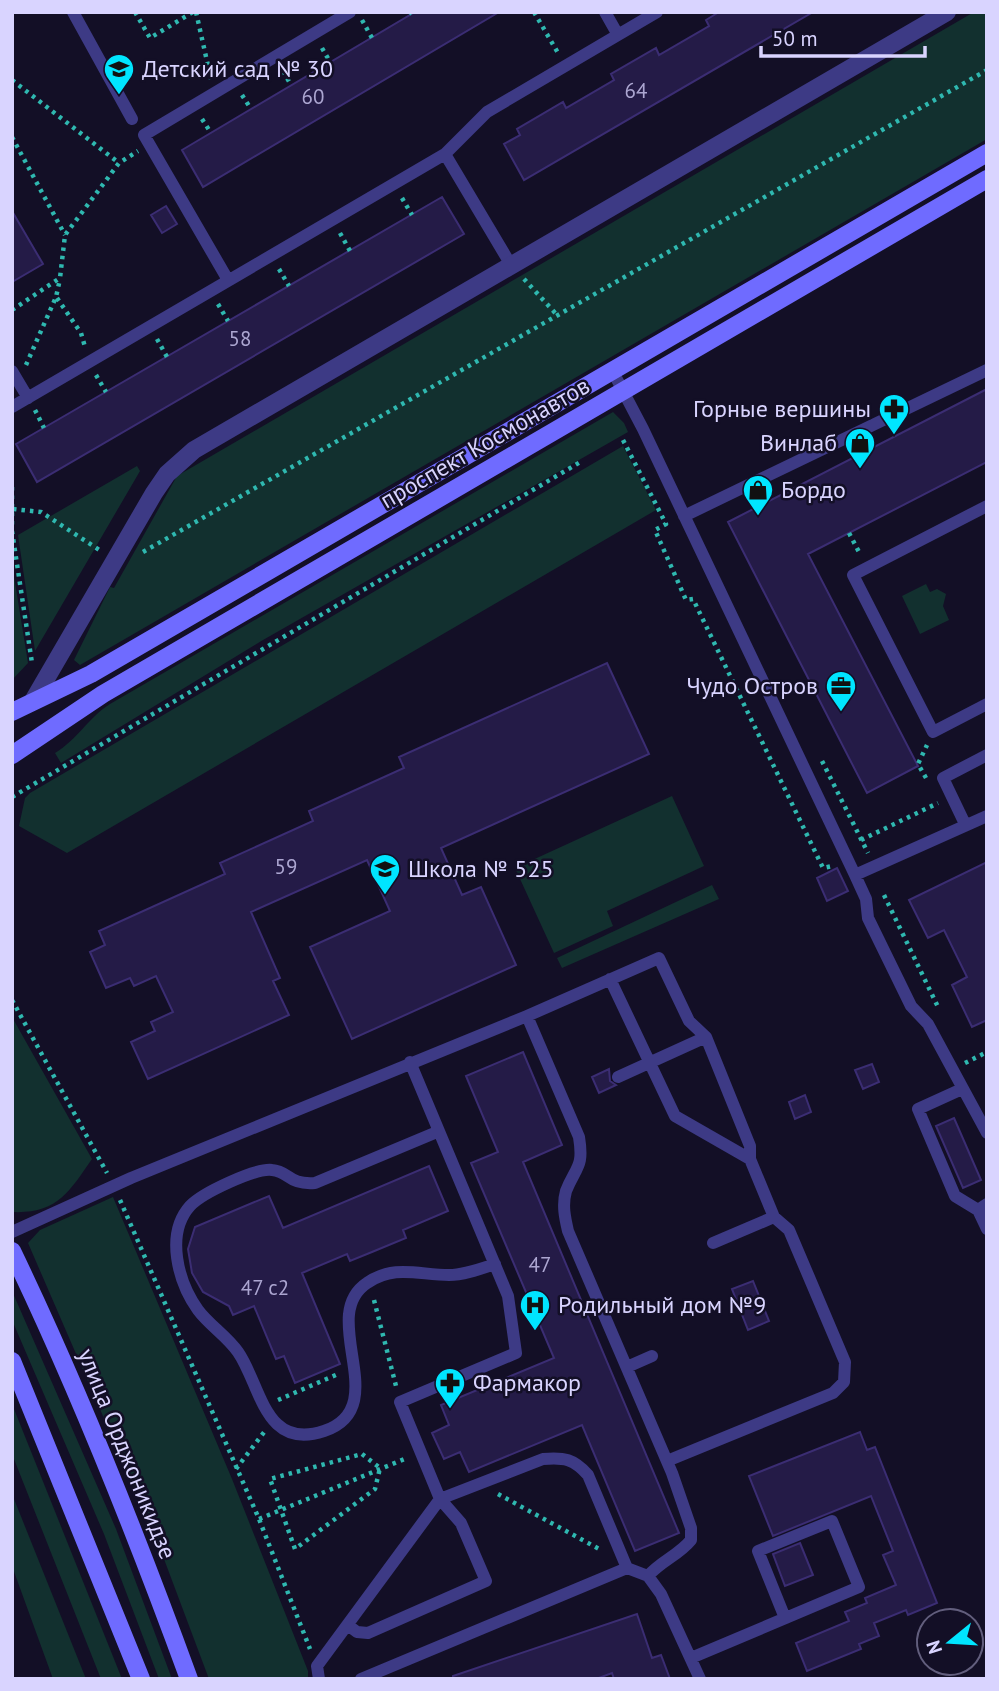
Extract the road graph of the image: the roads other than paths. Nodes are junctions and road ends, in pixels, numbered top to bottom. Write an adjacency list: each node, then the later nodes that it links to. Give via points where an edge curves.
1 (73, 12): 7 (lane)
2 (350, 12): 12 (lane, via 144,135)
3 (605, 12): 6 (lane)
4 (657, 12): 6 (lane)
5 (947, 12): 11 (street)
6 (618, 35): 9 (lane, via 487,113)
7 (132, 119)
8 (987, 153): 13 (street, проспект Космонавтов)
9 (445, 154): 11 (lane); 12 (lane)
10 (987, 180): 16 (street, проспект Космонавтов)
11 (511, 265): 21 (street, via 179,462 154,493)
12 (228, 280): 17 (lane)
13 (612, 370): 16 (lane); 21 (street, проспект Космонавтов, via 91,674)
14 (987, 370): 20 (lane)
15 (16, 376): 17 (lane)
16 (624, 391): 20 (lane); 24 (street, проспект Космонавтов, via 115,687)
17 (29, 398): 18 (lane)
18 (12, 407)
19 (987, 506): 22 (lane, via 853,575 933,732)
20 (684, 516): 28 (lane)
21 (33, 701): 23 (street, проспект Космонавтов)
22 (987, 704)
23 (12, 712)
24 (12, 755)
25 (987, 755): 27 (lane, via 943,778)
26 (987, 816): 27 (lane)
27 (965, 824): 28 (lane)
28 (855, 875): 35 (lane, via 866,899 868,918 911,1006 928,1024)
29 (610, 979): 30 (lane); 31 (lane, via 659,958 689,1021); 33 (lane)
30 (527, 1016): 32 (lane); 49 (lane, via 579,1137 582,1156 566,1191 563,1211 568,1231)
31 (706, 1037): 33 (lane); 39 (lane, via 750,1146)
32 (410, 1062): 37 (lane); 43 (lane)
33 (649, 1063): 34 (lane); 39 (lane, via 676,1116)
34 (618, 1077)
35 (962, 1089): 36 (lane); 40 (lane, via 918,1109 955,1195)
36 (983, 1116): 38 (lane)
37 (437, 1132): 46 (lane); 46 (lane, via 316,1183 298,1184 273,1170 205,1194 180,1222 176,1242 182,1277 198,1310 238,1352 272,1420 305,1434 338,1425 349,1414 355,1397 355,1367 348,1320 357,1290 369,1281 404,1270 450,1275)
38 (987, 1133)
39 (750, 1159): 41 (lane)
40 (982, 1207): 42 (lane)
41 (774, 1217): 44 (lane); 50 (lane, via 789,1230 845,1362 844,1382 833,1393)
42 (987, 1229)
43 (12, 1232)
44 (713, 1243)
45 (12, 1251): 59 (street, улица Орджоникидзе, via 72,1381)
46 (495, 1264): 51 (lane, via 508,1296 516,1353 400,1402)
47 (652, 1356): 49 (lane)
48 (12, 1360): 58 (street)
49 (627, 1367): 50 (lane)
50 (667, 1461): 53 (lane, via 691,1540)
51 (440, 1499): 52 (lane, via 543,1459 561,1457 577,1462 588,1475); 55 (lane); 55 (lane, via 461,1523 486,1581 368,1633)
52 (624, 1562): 53 (lane); 60 (lane)
53 (648, 1576): 56 (lane)
54 (785, 1618): 54 (lane, via 859,1587 832,1521 758,1551); 56 (lane)
55 (349, 1626): 57 (lane)
56 (691, 1658): 61 (lane)
57 (318, 1673)
58 (141, 1679)
59 (189, 1679)
60 (361, 1679)
61 (700, 1679)

